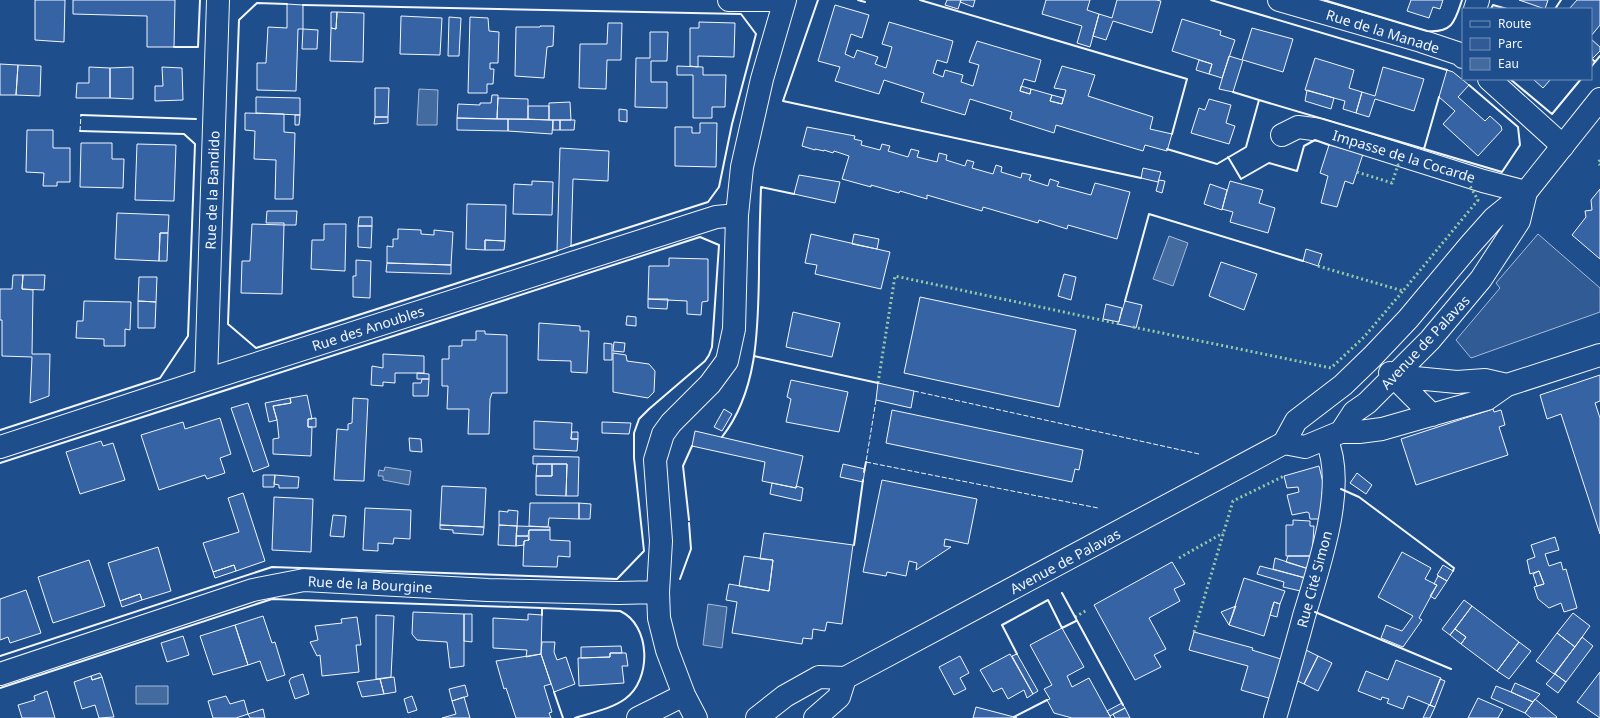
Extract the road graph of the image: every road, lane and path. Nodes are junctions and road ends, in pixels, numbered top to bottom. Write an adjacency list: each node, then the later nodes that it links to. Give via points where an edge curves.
1 (218, 0): 15 (street, Rue de la Bandido)
2 (729, 0): 3 (street)
3 (785, 0): 11 (street, via 762,79 742,167)
4 (1279, 0): 5 (street, Rue de la Manade)
5 (1462, 52)
6 (1489, 80): 9 (street)
7 (1600, 99): 9 (street, Avenue de Palavas)
8 (1282, 135): 10 (street, Impasse de la Cocarde, via 1298,127 1321,130)
9 (1564, 146): 10 (street, Avenue de Palavas)
10 (1526, 192): 13 (street, Avenue de Palavas, via 1494,218); 14 (street, Avenue de Palavas, via 1519,222 1481,279 1438,330)
11 (737, 215): 15 (street, Rue des Anoubles, via 716,217); 21 (street, via 734,328 727,361 710,384 671,423 663,434 656,454 660,541)
12 (1600, 355): 16 (street)
13 (1372, 357): 14 (street); 19 (street, Avenue de Palavas, via 1343,385 1296,421)
14 (1394, 376): 16 (street, via 1457,382 1485,380); 17 (street); 18 (street, Avenue de Palavas)
15 (206, 380): 20 (street, Rue des Anoubles)
16 (1507, 385): 17 (street, via 1487,399)
17 (1432, 415): 18 (street, via 1382,429)
18 (1333, 435): 19 (street, via 1305,447); 29 (street, Rue Cité Simon, via 1334,480 1328,533)
19 (1284, 443): 23 (street, Avenue de Palavas)
20 (0, 447)
21 (658, 592): 22 (street, Rue de la Bourgine, via 488,590 304,580 253,590); 24 (street, via 658,618)
22 (0, 674)
23 (845, 678): 27 (street, Avenue de Palavas, via 819,678 786,696); 28 (street, via 839,697)
24 (684, 695): 25 (street); 26 (street)
25 (638, 718)
26 (696, 718)
27 (757, 718)
28 (815, 718)
29 (1275, 718)

